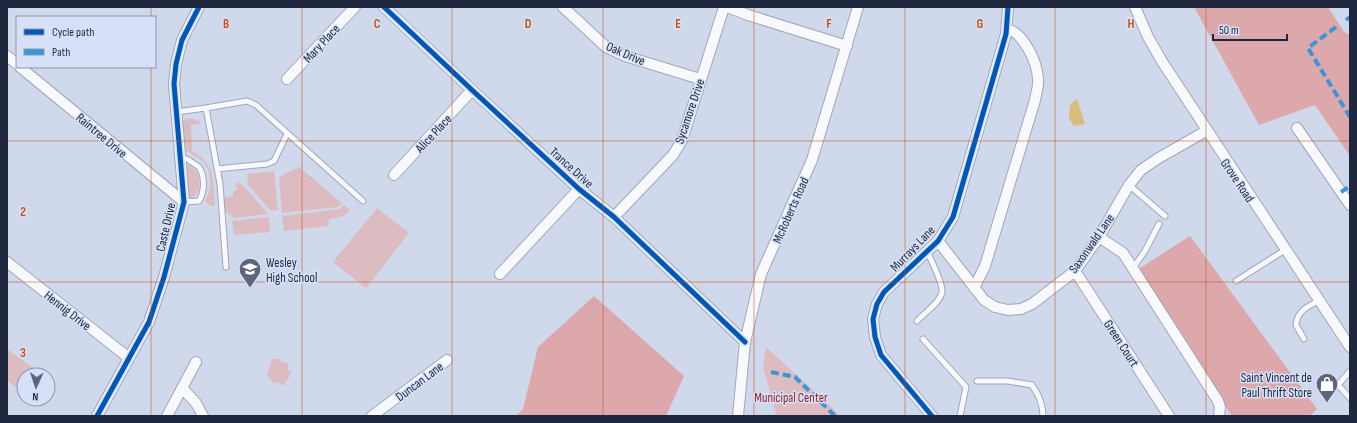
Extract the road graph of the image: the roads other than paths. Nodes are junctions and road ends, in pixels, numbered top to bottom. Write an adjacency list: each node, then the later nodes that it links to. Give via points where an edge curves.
1 (355, 7): 15 (street, Mary Place)
2 (384, 7): 17 (street, Trance Drive)
3 (563, 7): 16 (street, Oak Drive, via 606,47 626,56)
4 (724, 7): 16 (street, Sycamore Drive)
5 (727, 7): 11 (street)
6 (858, 7): 11 (street, McRoberts Road)
7 (1008, 7): 10 (street, Murrays Lane)
8 (1135, 7): 21 (street, Grove Road, via 1148,37)
9 (196, 8): 19 (street, Caste Drive, via 182,40 176,64)
10 (1006, 29): 35 (street, Murrays Lane, via 953,217); 44 (street, via 1014,31 1022,38 1037,70 1038,81 1035,100 985,266)
11 (848, 46): 49 (street, McRoberts Road, via 812,160 761,274)
12 (7, 56): 13 (street)
13 (16, 63)
14 (21, 68): 29 (street, Raintree Drive)
15 (287, 79)
16 (700, 79): 32 (street, Sycamore Drive, via 682,140 673,155)
17 (472, 90): 25 (street, Alice Place); 27 (street, Trance Drive)
18 (206, 108): 19 (lane); 22 (lane, via 247,101 256,105); 24 (lane)
19 (176, 112): 23 (street, Caste Drive)
20 (1297, 128): 30 (street)
21 (1206, 131): 26 (street, Saxonwald Lane, via 1141,170); 36 (street, Grove Road)
22 (287, 134): 24 (lane, via 274,160 267,164); 28 (lane)
23 (180, 159): 29 (street, Caste Drive); 29 (lane, via 187,159 199,167 204,179 199,201)
24 (217, 169): 39 (lane)
25 (394, 175)
26 (1129, 185): 31 (lane); 34 (street, Saxonwald Lane)
27 (579, 189): 32 (street, Trance Drive); 42 (street)
28 (363, 201)
29 (184, 202): 51 (street, Caste Drive, via 149,322)
30 (1350, 204)
31 (1165, 216)
32 (614, 217): 49 (street, Trance Drive)
33 (1159, 224): 40 (lane, via 1146,251)
34 (1099, 237): 40 (street, via 1123,253); 41 (street, Saxonwald Lane)
35 (938, 240): 37 (street, Murrays Lane); 44 (street, Saxonwald Lane)
36 (1285, 250): 43 (lane); 45 (street, Grove Road)
37 (927, 251): 46 (lane, via 942,292 937,301); 63 (street, Murrays Lane, via 884,292 873,319 881,355)
38 (7, 262): 51 (street, Hennig Drive)
39 (226, 267)
40 (1133, 268): 67 (street, via 1218,401)
41 (1075, 270): 44 (street, Saxonwald Lane, via 1032,304 1021,309 995,307 984,300); 66 (street, Green Court)
42 (500, 274)
43 (1236, 281)
44 (974, 288)
45 (1319, 301): 48 (lane, via 1298,315 1296,324); 50 (street, Grove Road)
46 (917, 320)
47 (923, 339): 64 (lane, via 966,387)
48 (1304, 339)
49 (745, 342): 62 (street, McRoberts Road)
50 (1350, 347)
51 (129, 358): 58 (street, Caste Drive)
52 (447, 360): 61 (street, Duncan Lane)
53 (196, 362): 56 (street)
54 (1350, 371): 57 (lane, via 1338,385)
55 (976, 381): 65 (lane, via 1032,384 1043,407)
56 (182, 388): 59 (street); 60 (street, via 196,403)
57 (1350, 398)
58 (97, 416)
59 (167, 416)
60 (203, 416)
61 (372, 416)
62 (738, 416)
63 (932, 416)
64 (960, 416)
65 (1042, 416)
66 (1169, 416)
67 (1219, 416)

